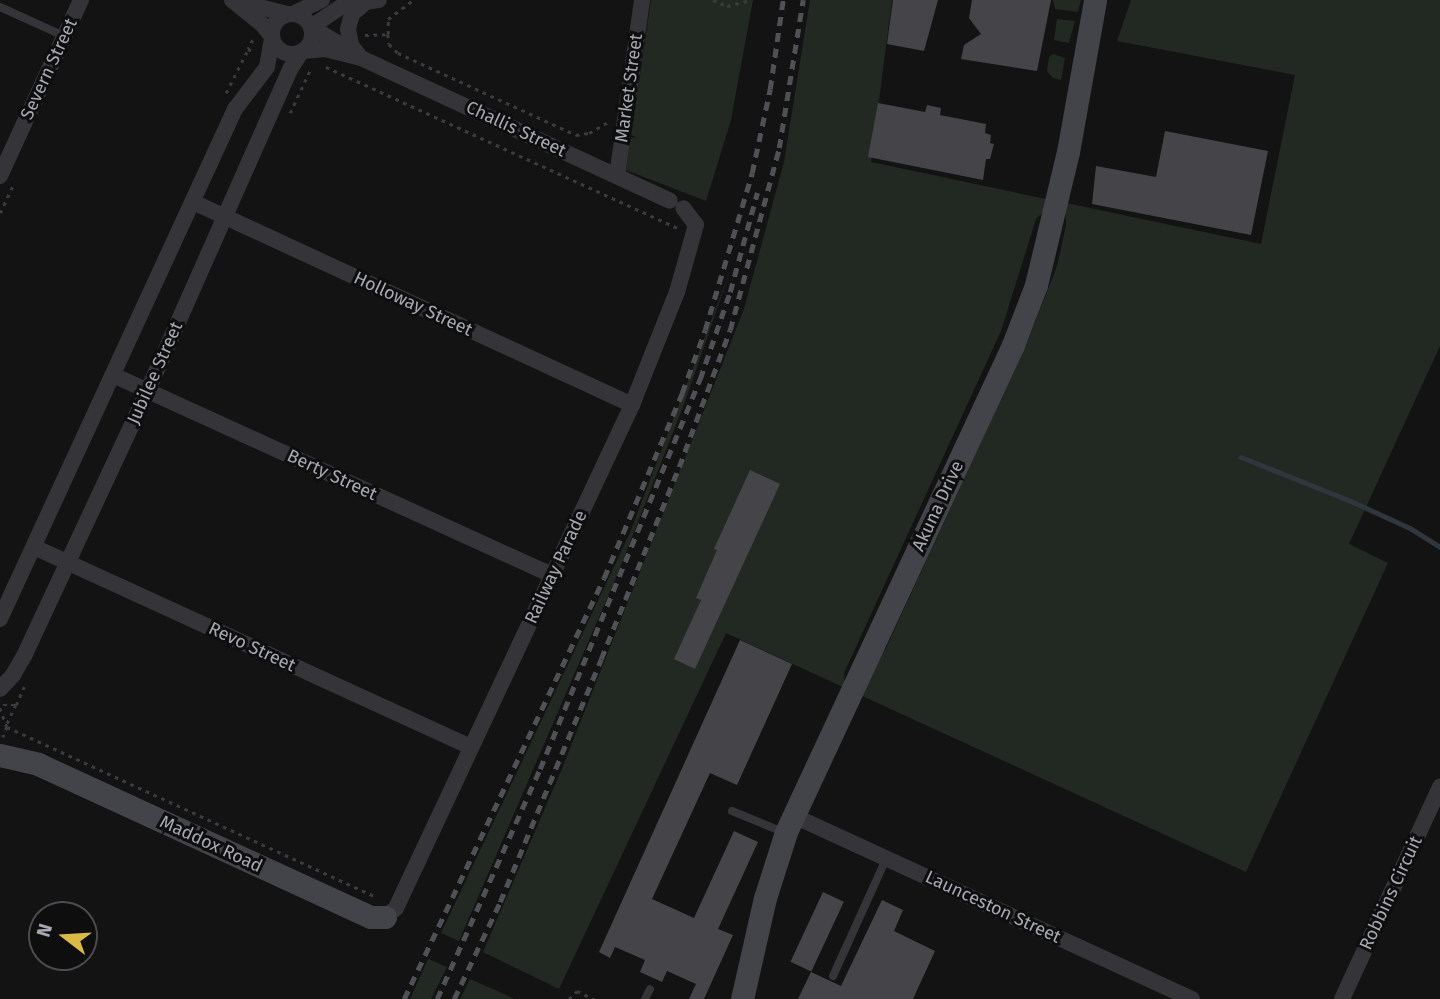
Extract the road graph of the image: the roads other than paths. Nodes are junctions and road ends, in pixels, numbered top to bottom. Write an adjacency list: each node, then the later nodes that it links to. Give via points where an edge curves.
1 (81, 0): 10 (street, Severn Street)
2 (233, 0): 8 (street); 11 (street)
3 (322, 0): 8 (street)
4 (642, 0): 15 (street, Market Street)
5 (1095, 0): 31 (street, Akuna Drive, via 1068,152 1036,285 1013,345)
6 (373, 1): 9 (street, via 339,7); 13 (street, via 352,14 348,29 351,45)
7 (0, 7): 10 (lane)
8 (291, 14): 9 (street, via 305,18); 11 (street, via 275,23)
9 (311, 27): 12 (street); 13 (street, Challis Street)
10 (64, 36): 14 (street, Severn Street)
11 (272, 38): 12 (street, via 282,52); 16 (street, Jubilee Street, via 267,67 238,104)
12 (309, 57): 13 (street, Challis Street, via 325,49); 18 (street, Jubilee Street, via 291,68)
13 (361, 58): 15 (street, Challis Street)
14 (0, 176)
15 (617, 176): 17 (street, Challis Street)
16 (193, 202): 18 (street, Holloway Street); 19 (street, Jubilee Street)
17 (677, 205): 21 (street, Railway Parade, via 691,214 696,225 677,292)
18 (225, 217): 20 (street, Jubilee Street); 21 (street, Holloway Street)
19 (113, 375): 20 (street, Berty Street); 22 (street, Jubilee Street)
20 (148, 390): 23 (street, Jubilee Street); 24 (street, Berty Street)
21 (632, 405): 24 (street, Railway Parade)
22 (34, 547): 23 (street, Revo Street); 25 (street, Jubilee Street)
23 (67, 562): 26 (street, Jubilee Street, via 19,667); 28 (street, Revo Street)
24 (551, 575): 28 (street, Railway Parade)
25 (0, 619)
26 (0, 689)
27 (3, 737): 33 (street, Maddox Road, via 38,764 371,917)
28 (471, 747): 33 (street, Railway Parade, via 396,908)
29 (1440, 787): 39 (street, Robbins Circuit)
30 (732, 811): 31 (lane)
31 (790, 824): 32 (street, Launceston Street); 38 (street, Akuna Drive, via 765,898)
32 (886, 859): 34 (lane); 36 (street, Launceston Street)
33 (383, 908)
34 (832, 976)
35 (650, 989): 37 (lane)
36 (1186, 998)
37 (645, 999)
38 (742, 999)
39 (1342, 999)

